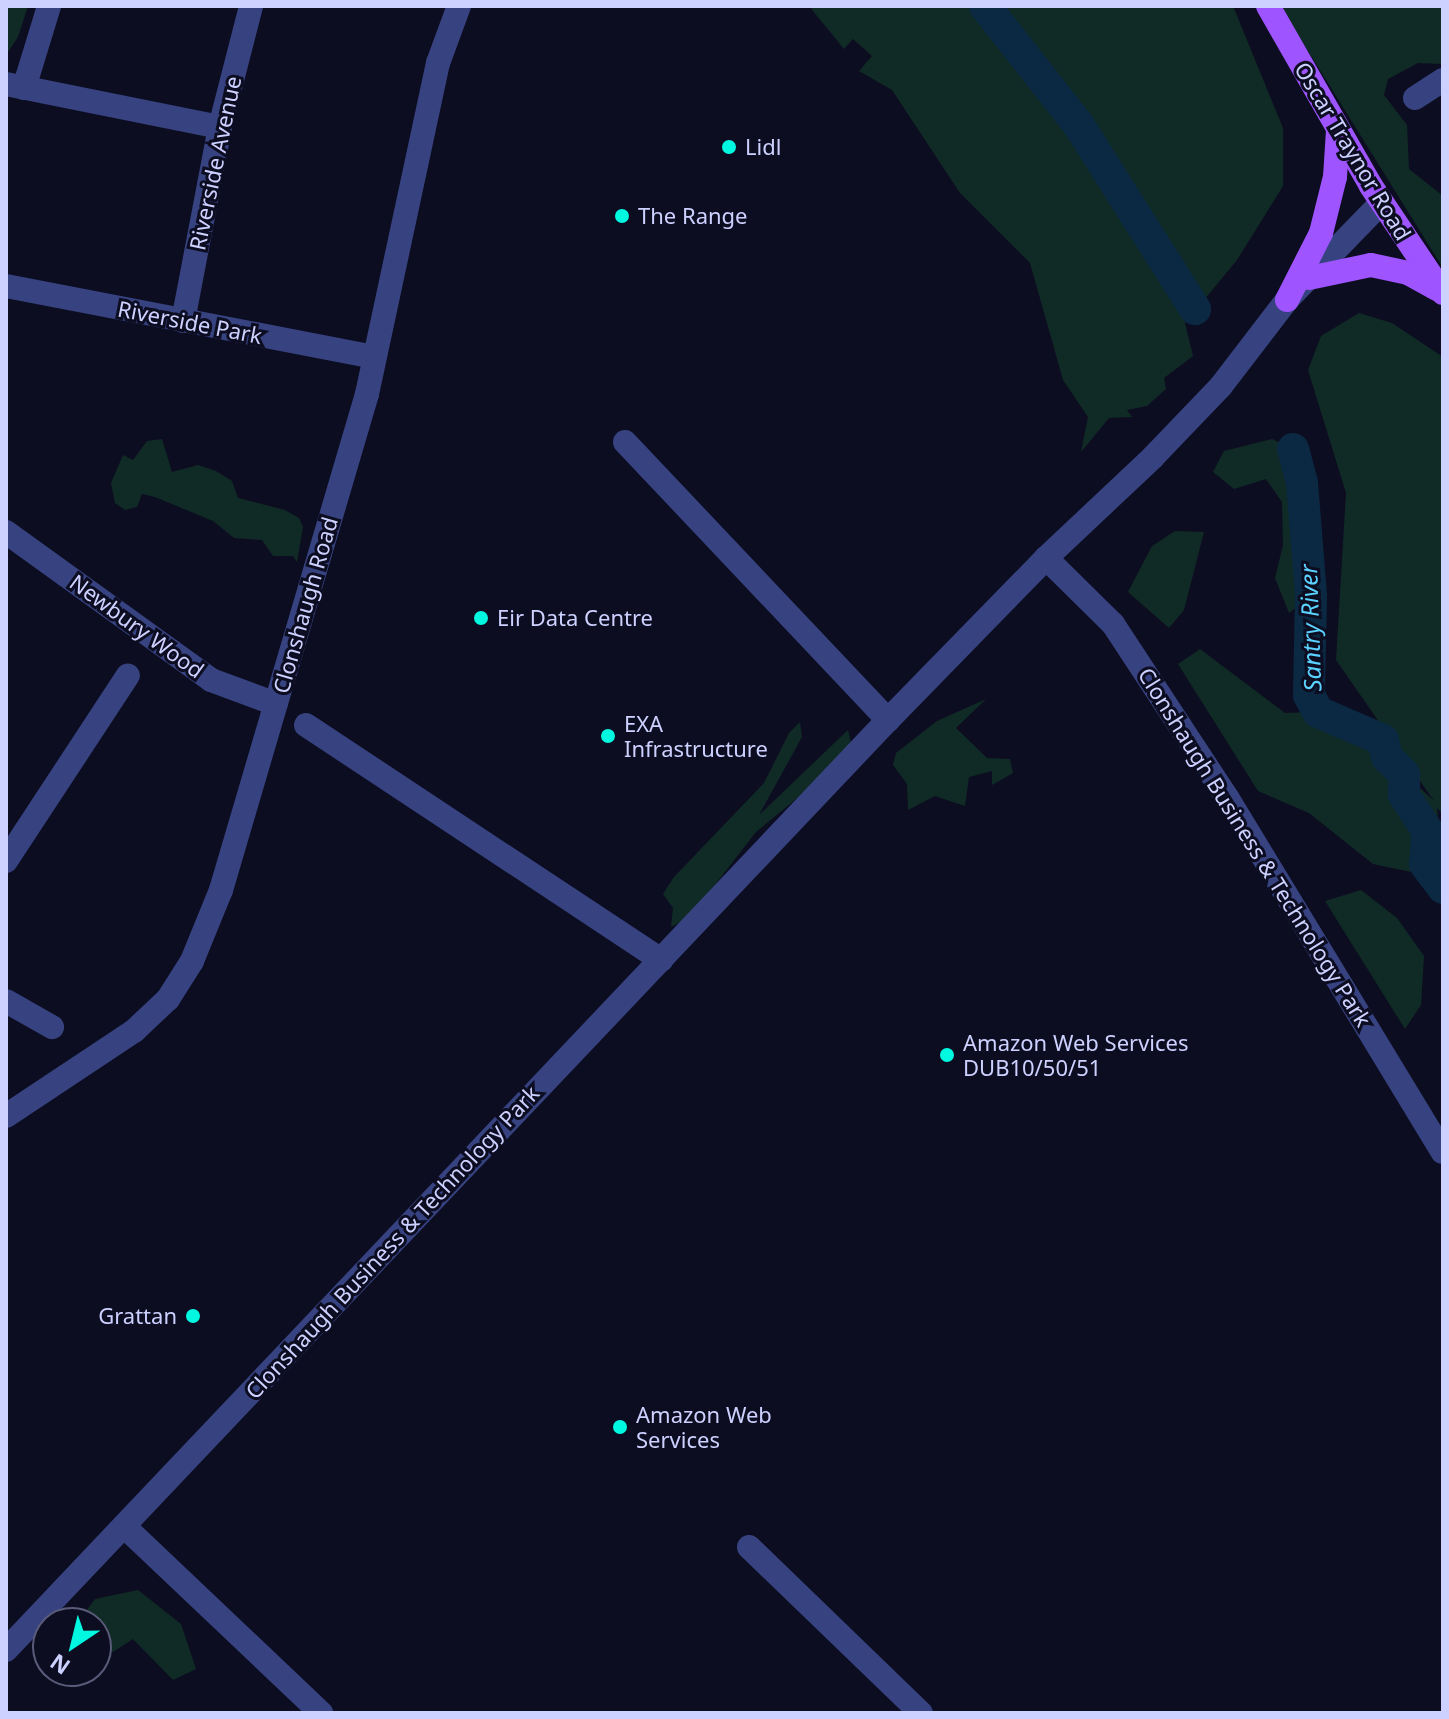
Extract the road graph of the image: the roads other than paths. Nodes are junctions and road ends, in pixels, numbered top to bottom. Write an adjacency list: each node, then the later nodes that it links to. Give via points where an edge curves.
1 (49, 6): 6 (street)
2 (251, 6): 8 (street, Riverside Avenue)
3 (459, 6): 16 (street, Clonshaugh Road, via 438,63)
4 (1268, 6): 9 (main road, Oscar Traynor Road)
5 (1443, 80): 7 (street)
6 (15, 86): 8 (street)
7 (1415, 98)
8 (220, 127): 15 (street, Riverside Avenue)
9 (1338, 130): 10 (main road, Oscar Traynor Road); 14 (main road, via 1335,177 1321,233)
10 (1382, 202): 11 (street, Clonshaugh Business & Technology Park); 13 (main road, Oscar Traynor Road)
11 (1309, 278): 13 (main road, via 1371,265 1408,273); 14 (street, Clonshaugh Business & Technology Park)
12 (6, 286): 15 (street, Riverside Park)
13 (1443, 292)
14 (1287, 300): 19 (street, Clonshaugh Business & Technology Park, via 1227,355 1148,443 1131,476)
15 (183, 321): 16 (street, Riverside Park)
16 (374, 357): 21 (street, Clonshaugh Road)
17 (625, 442): 22 (street)
18 (6, 532): 21 (street, Newbury Wood, via 211,680)
19 (1046, 558): 22 (street, Clonshaugh Business & Technology Park); 29 (street, Clonshaugh Business & Technology Park, via 1113,624 1228,799)
20 (128, 675): 24 (street)
21 (276, 704): 28 (street, Clonshaugh Road, via 221,890 192,961 168,999 109,1049)
22 (888, 720): 25 (street, Clonshaugh Business & Technology Park)
23 (306, 725): 25 (street)
24 (6, 861)
25 (661, 960): 30 (street, Clonshaugh Business & Technology Park)
26 (6, 1001): 27 (street)
27 (52, 1027)
28 (6, 1116)
29 (1443, 1152)
30 (124, 1526): 32 (street, Clonshaugh Business & Technology Park); 33 (street)
31 (749, 1547): 34 (street)
32 (6, 1650)
33 (321, 1713)
34 (921, 1713)

